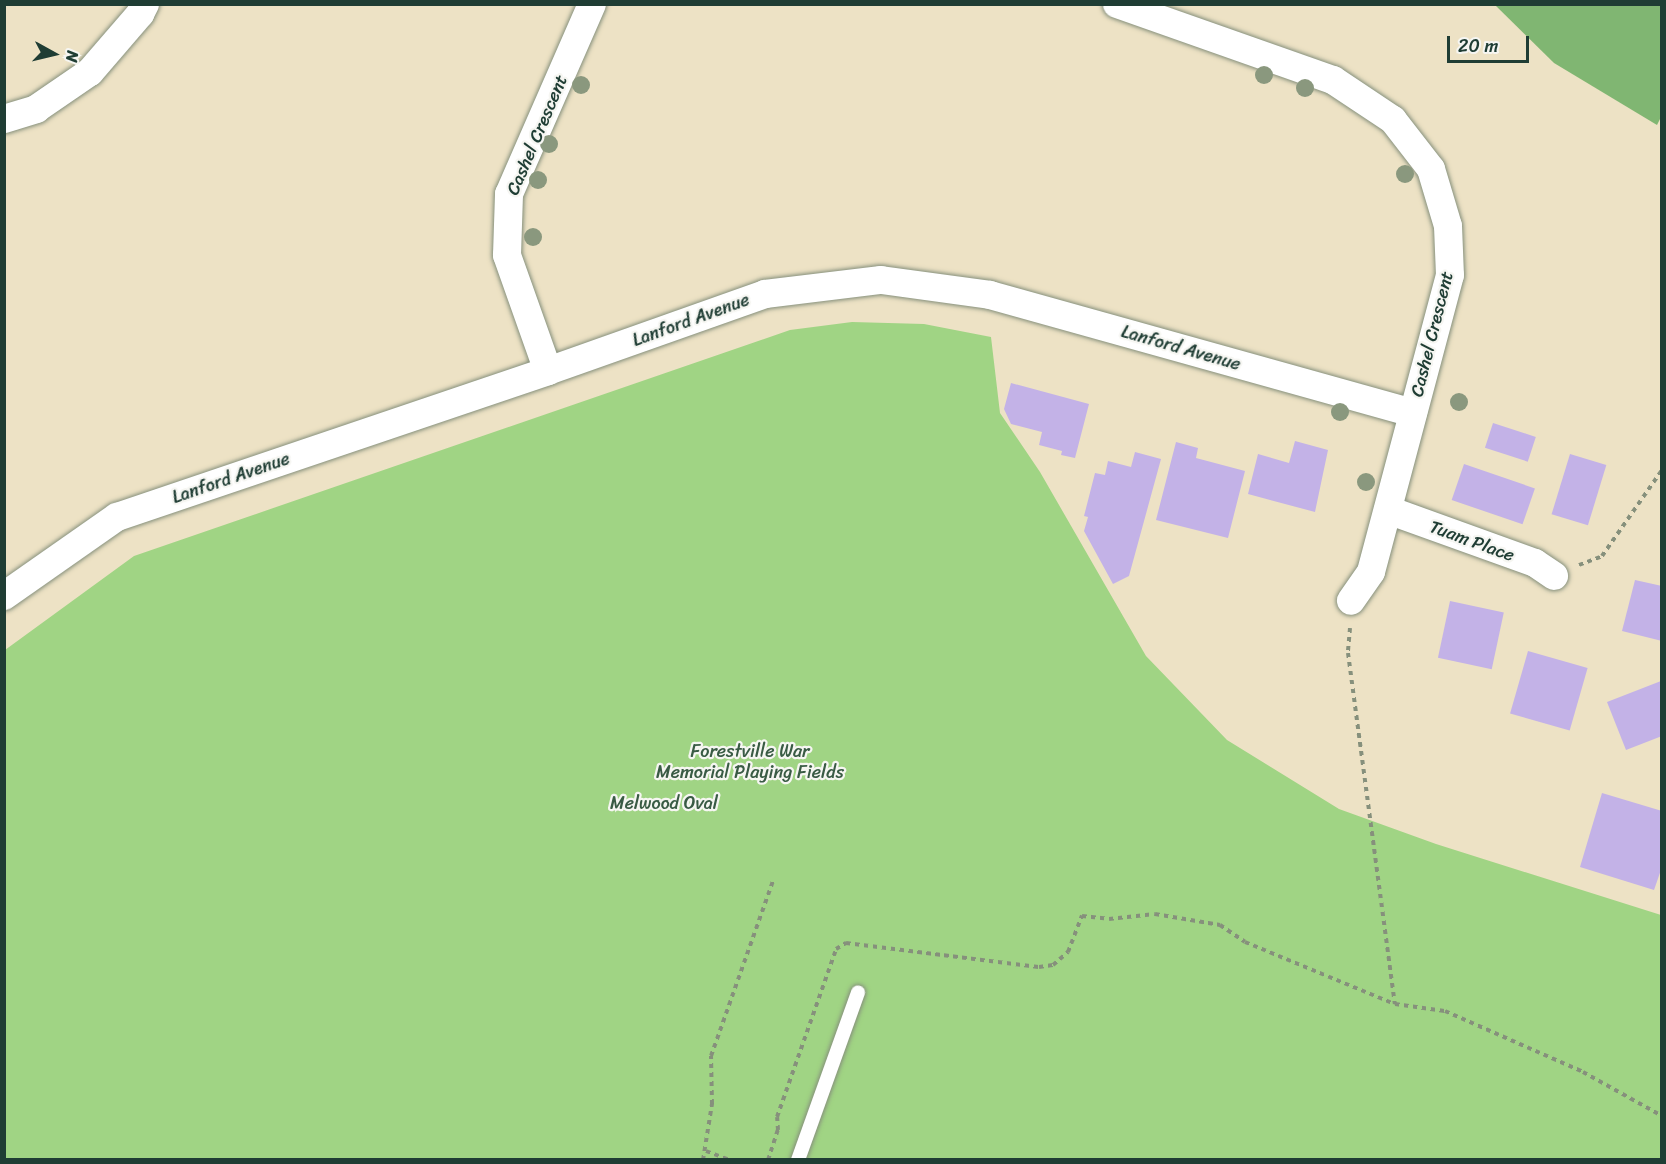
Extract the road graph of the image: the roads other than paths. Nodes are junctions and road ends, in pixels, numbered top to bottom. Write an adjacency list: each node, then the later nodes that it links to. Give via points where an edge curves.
1 (145, 4): 4 (street, via 90,72 36,109)
2 (592, 4): 5 (street, Cashel Crescent, via 509,194 507,255)
3 (1117, 4): 6 (street, Cashel Crescent, via 1333,80 1393,120 1431,169 1448,226 1449,275)
4 (4, 119)
5 (548, 371): 6 (street, Lanford Avenue, via 765,294 881,280 990,295); 9 (street, Lanford Avenue, via 117,517)
6 (1413, 412): 7 (street, Cashel Crescent)
7 (1388, 510): 8 (street, Tuam Place, via 1535,563); 10 (street, Cashel Crescent, via 1371,572)
8 (1554, 576)
9 (4, 596)
10 (1351, 601)
11 (858, 992): 12 (lane)
12 (798, 1160)

